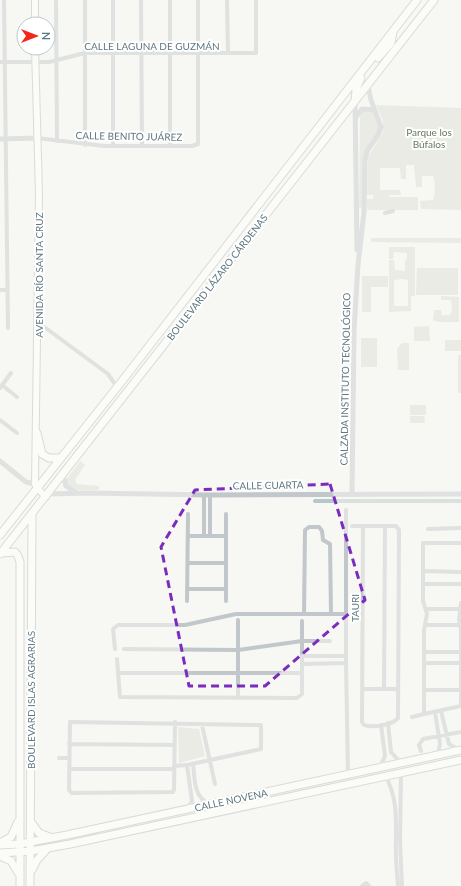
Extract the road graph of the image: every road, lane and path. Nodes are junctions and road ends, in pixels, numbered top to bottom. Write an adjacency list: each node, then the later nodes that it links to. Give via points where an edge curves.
1 (4, 0): 23 (street)
2 (35, 0): 13 (main road)
3 (56, 0): 22 (street)
4 (85, 0): 15 (street)
5 (113, 0): 16 (street)
6 (141, 0): 17 (street)
7 (170, 0): 18 (street)
8 (198, 0): 19 (street)
9 (227, 0): 20 (street)
10 (256, 0): 20 (street, CALLE LAGUNA DE GUZMÁN, via 256,53)
11 (417, 0): 14 (main road, BOULEVARD LÁZARO CÁRDENAS)
12 (434, 0): 25 (main road, BOULEVARD LÁZARO CÁRDENAS)
13 (35, 16)
14 (393, 32): 26 (main road, via 391,43 358,83); 36 (main road, BOULEVARD LÁZARO CÁRDENAS)
15 (85, 53): 16 (street, CALLE LAGUNA DE GUZMÁN); 22 (street, CALLE LAGUNA DE GUZMÁN); 32 (street)
16 (113, 53): 17 (street, CALLE LAGUNA DE GUZMÁN); 33 (street)
17 (142, 53): 18 (street, CALLE LAGUNA DE GUZMÁN); 34 (street)
18 (170, 53): 19 (street, CALLE LAGUNA DE GUZMÁN); 35 (street)
19 (198, 53): 20 (street, CALLE LAGUNA DE GUZMÁN); 35 (street, CALLE BENITO JUÁREZ, via 198,144)
20 (228, 53)
21 (35, 56): 24 (main road, AVENIDA RÍO SANTA CRUZ)
22 (57, 60): 24 (street, CALLE LAGUNA DE GUZMÁN); 31 (street)
23 (2, 62): 24 (street, CALLE LAGUNA DE GUZMÁN); 30 (street)
24 (35, 62): 29 (main road, AVENIDA RÍO SANTA CRUZ)
25 (368, 86): 26 (main road, BOULEVARD LÁZARO CÁRDENAS); 27 (street, CALZADA INSTITUTO TECNOLÓGICO)
26 (355, 101): 28 (street, CALZADA INSTITUTO TECNOLÓGICO); 37 (main road, BOULEVARD LÁZARO CÁRDENAS)
27 (375, 110): 28 (street, via 362,109); 39 (street, CALZADA INSTITUTO TECNOLÓGICO, via 381,127 365,157)
28 (356, 118): 38 (street, CALZADA INSTITUTO TECNOLÓGICO)
29 (37, 138): 30 (street); 31 (street, CALLE BENITO JUÁREZ); 45 (main road, AVENIDA RÍO SANTA CRUZ)
30 (3, 139): 44 (street)
31 (57, 141): 32 (street, CALLE BENITO JUÁREZ)
32 (85, 145): 33 (street, CALLE BENITO JUÁREZ)
33 (113, 146): 34 (street, CALLE BENITO JUÁREZ)
34 (142, 146): 35 (street, CALLE BENITO JUÁREZ)
35 (170, 146)
36 (265, 195): 37 (main road, via 271,196); 46 (main road, BOULEVARD LÁZARO CÁRDENAS)
37 (274, 203): 48 (main road, BOULEVARD LÁZARO CÁRDENAS)
38 (357, 209): 39 (street); 42 (street, CALZADA INSTITUTO TECNOLÓGICO)
39 (364, 209): 42 (street, CALZADA INSTITUTO TECNOLÓGICO)
40 (393, 211): 41 (street)
41 (385, 213)
42 (358, 265): 64 (street, CALZADA INSTITUTO TECNOLÓGICO, via 354,330)
43 (0, 290): 44 (street)
44 (7, 290): 47 (street)
45 (39, 323): 52 (street, via 103,370); 58 (main road, AVENIDA RÍO SANTA CRUZ)
46 (164, 325): 48 (main road, via 170,327); 50 (main road, BOULEVARD LÁZARO CÁRDENAS)
47 (8, 328)
48 (172, 334): 53 (main road, BOULEVARD LÁZARO CÁRDENAS)
49 (11, 373): 51 (street)
50 (124, 378): 52 (main road, BOULEVARD LÁZARO CÁRDENAS); 53 (main road)
51 (1, 387): 54 (street)
52 (117, 387): 55 (main road); 59 (main road, BOULEVARD LÁZARO CÁRDENAS)
53 (127, 394): 55 (main road, BOULEVARD LÁZARO CÁRDENAS)
54 (17, 397)
55 (118, 405): 61 (main road, BOULEVARD LÁZARO CÁRDENAS)
56 (0, 420): 57 (street)
57 (17, 433)
58 (37, 433): 59 (main road, via 42,454 49,458); 62 (main road, AVENIDA RÍO SANTA CRUZ)
59 (60, 458): 62 (main road, BOULEVARD LÁZARO CÁRDENAS)
60 (0, 461): 62 (street, via 26,482)
61 (63, 475): 63 (street, via 66,486); 68 (main road, BOULEVARD LÁZARO CÁRDENAS)
62 (36, 486): 68 (main road); 78 (main road, BOULEVARD LÁZARO CÁRDENAS)
63 (76, 493): 66 (street, CALLE CUARTA); 68 (street, CALLE CUARTA)
64 (352, 493): 65 (street, CALLE CUARTA); 67 (street, CALLE CUARTA)
65 (461, 494)
66 (204, 495): 67 (street, CALLE CUARTA); 80 (street)
67 (210, 495): 81 (street)
68 (47, 496): 72 (main road, BOULEVARD LÁZARO CÁRDENAS)
69 (346, 510): 100 (street)
70 (188, 514): 79 (street)
71 (226, 514): 82 (street)
72 (32, 515): 84 (main road, BOULEVARD LÁZARO CÁRDENAS); 116 (main road, BOULEVARD ISLAS AGRARIAS)
73 (352, 526): 74 (street)
74 (363, 526): 75 (street); 124 (street, TAURI)
75 (385, 526): 125 (street); 126 (street, via 396,526 399,530)
76 (461, 528): 77 (street)
77 (428, 529)
78 (0, 535)
79 (188, 536): 80 (street); 85 (street)
80 (204, 536): 81 (street)
81 (210, 536): 82 (street)
82 (226, 536): 86 (street)
83 (461, 543): 87 (street, via 423,543)
84 (1, 554): 105 (main road, BOULEVARD ISLAS AGRARIAS, via 15,552 20,559)
85 (188, 562): 86 (street); 91 (street)
86 (226, 563): 92 (street)
87 (423, 571): 88 (street); 89 (street)
88 (461, 572)
89 (423, 584): 90 (street); 96 (street, via 423,601)
90 (461, 584)
91 (188, 589): 92 (street); 93 (street)
92 (226, 589): 94 (street)
93 (187, 601)
94 (226, 601)
95 (461, 603): 97 (street)
96 (426, 609): 97 (street); 103 (street)
97 (460, 609): 104 (street)
98 (304, 614): 99 (street); 99 (street, via 305,530 309,527 319,527 322,540 330,544); 108 (street, via 236,614 185,625 118,625 113,630)
99 (331, 614): 100 (street)
100 (345, 614): 114 (street)
101 (238, 620): 110 (street)
102 (302, 621): 106 (street)
103 (426, 625): 104 (street); 111 (street)
104 (460, 625): 112 (street)
105 (20, 631): 116 (main road, via 27,630 28,656); 144 (main road, BOULEVARD ISLAS AGRARIAS)
106 (302, 641): 107 (street); 110 (street); 113 (street)
107 (330, 641)
108 (115, 649)
109 (124, 649): 110 (street)
110 (238, 650): 122 (street)
111 (424, 652): 112 (street); 119 (street)
112 (461, 652): 117 (street)
113 (302, 656): 114 (street); 120 (street)
114 (346, 656): 118 (street)
115 (117, 659): 121 (street)
116 (31, 661): 157 (main road, BOULEVARD ISLAS AGRARIAS)
117 (461, 662): 119 (street); 128 (street)
118 (346, 663): 120 (street); 162 (street)
119 (424, 663): 127 (street)
120 (302, 664): 123 (street)
121 (120, 673): 122 (street); 129 (street, via 120,697)
122 (238, 673): 123 (street); 129 (street)
123 (302, 673): 129 (street, via 302,694 297,698)
124 (362, 689): 125 (street); 138 (street, TAURI, via 363,724 371,727)
125 (384, 689): 126 (street)
126 (398, 689): 136 (street, via 398,718)
127 (424, 690): 128 (street); 133 (street)
128 (461, 690): 130 (street)
129 (238, 698)
130 (461, 706): 131 (street)
131 (441, 711): 132 (street); 140 (street)
132 (435, 712): 133 (street); 141 (street)
133 (424, 714): 134 (street)
134 (412, 716)
135 (175, 722): 137 (street); 142 (street, via 70,722); 143 (street)
136 (388, 723): 138 (street); 145 (street)
137 (202, 725): 153 (street); 153 (street, via 261,725 261,749)
138 (381, 725): 146 (street)
139 (461, 732): 140 (street)
140 (446, 735): 141 (street); 147 (street, via 449,744)
141 (439, 736): 148 (street, via 420,741); 149 (street)
142 (69, 744): 143 (street); 151 (street)
143 (175, 745): 158 (street)
144 (20, 746): 157 (main road, via 24,767); 169 (main road, BOULEVARD ISLAS AGRARIAS)
145 (390, 746): 146 (street); 154 (street, via 390,752)
146 (384, 747): 159 (street, via 384,760)
147 (460, 750): 149 (main road, CALLE NOVENA)
148 (421, 751)
149 (438, 755): 154 (main road, CALLE NOVENA)
150 (59, 758): 151 (street)
151 (69, 758): 160 (street)
152 (461, 760): 161 (main road, CALLE NOVENA)
153 (209, 761): 155 (street); 164 (street)
154 (401, 763): 159 (main road, CALLE NOVENA)
155 (193, 764): 156 (street); 167 (street, via 198,795)
156 (187, 765): 158 (street); 168 (street, via 192,801)
157 (31, 768): 170 (main road, BOULEVARD ISLAS AGRARIAS)
158 (174, 768): 160 (street); 160 (street, via 174,789 171,792 72,793 69,790)
159 (380, 768): 162 (main road, CALLE NOVENA)
160 (70, 769)
161 (401, 773): 163 (main road, CALLE NOVENA); 166 (street)
162 (348, 775): 165 (main road); 167 (main road, CALLE NOVENA)
163 (386, 776): 165 (main road, CALLE NOVENA); 166 (street)
164 (214, 784)
165 (350, 784): 176 (main road, CALLE NOVENA)
166 (397, 797): 172 (street)
167 (209, 805): 168 (main road, CALLE NOVENA)
168 (187, 809): 171 (main road, CALLE NOVENA)
169 (20, 818): 174 (main road, via 13,834); 175 (main road, BOULEVARD ISLAS AGRARIAS)
170 (31, 821): 171 (main road, via 40,833); 173 (main road, BOULEVARD ISLAS AGRARIAS)
171 (54, 838): 173 (main road, CALLE NOVENA)
172 (398, 840): 186 (street); 187 (street)
173 (30, 842): 175 (main road, CALLE NOVENA); 177 (main road, BOULEVARD ISLAS AGRARIAS)
174 (0, 844): 175 (main road, CALLE NOVENA)
175 (20, 844): 178 (main road, BOULEVARD ISLAS AGRARIAS)
176 (47, 848): 177 (main road, CALLE NOVENA); 180 (main road)
177 (31, 851): 178 (main road, CALLE NOVENA); 180 (main road, BOULEVARD ISLAS AGRARIAS)
178 (20, 852): 179 (main road, CALLE NOVENA); 181 (main road, BOULEVARD ISLAS AGRARIAS)
179 (0, 854): 181 (main road, via 11,861)
180 (30, 874): 183 (main road, BOULEVARD ISLAS AGRARIAS)
181 (20, 877): 182 (main road, BOULEVARD ISLAS AGRARIAS)
182 (20, 886)
183 (30, 886)
184 (362, 886): 185 (street, via 366,883)
185 (369, 886)
186 (398, 886)
187 (402, 886)

